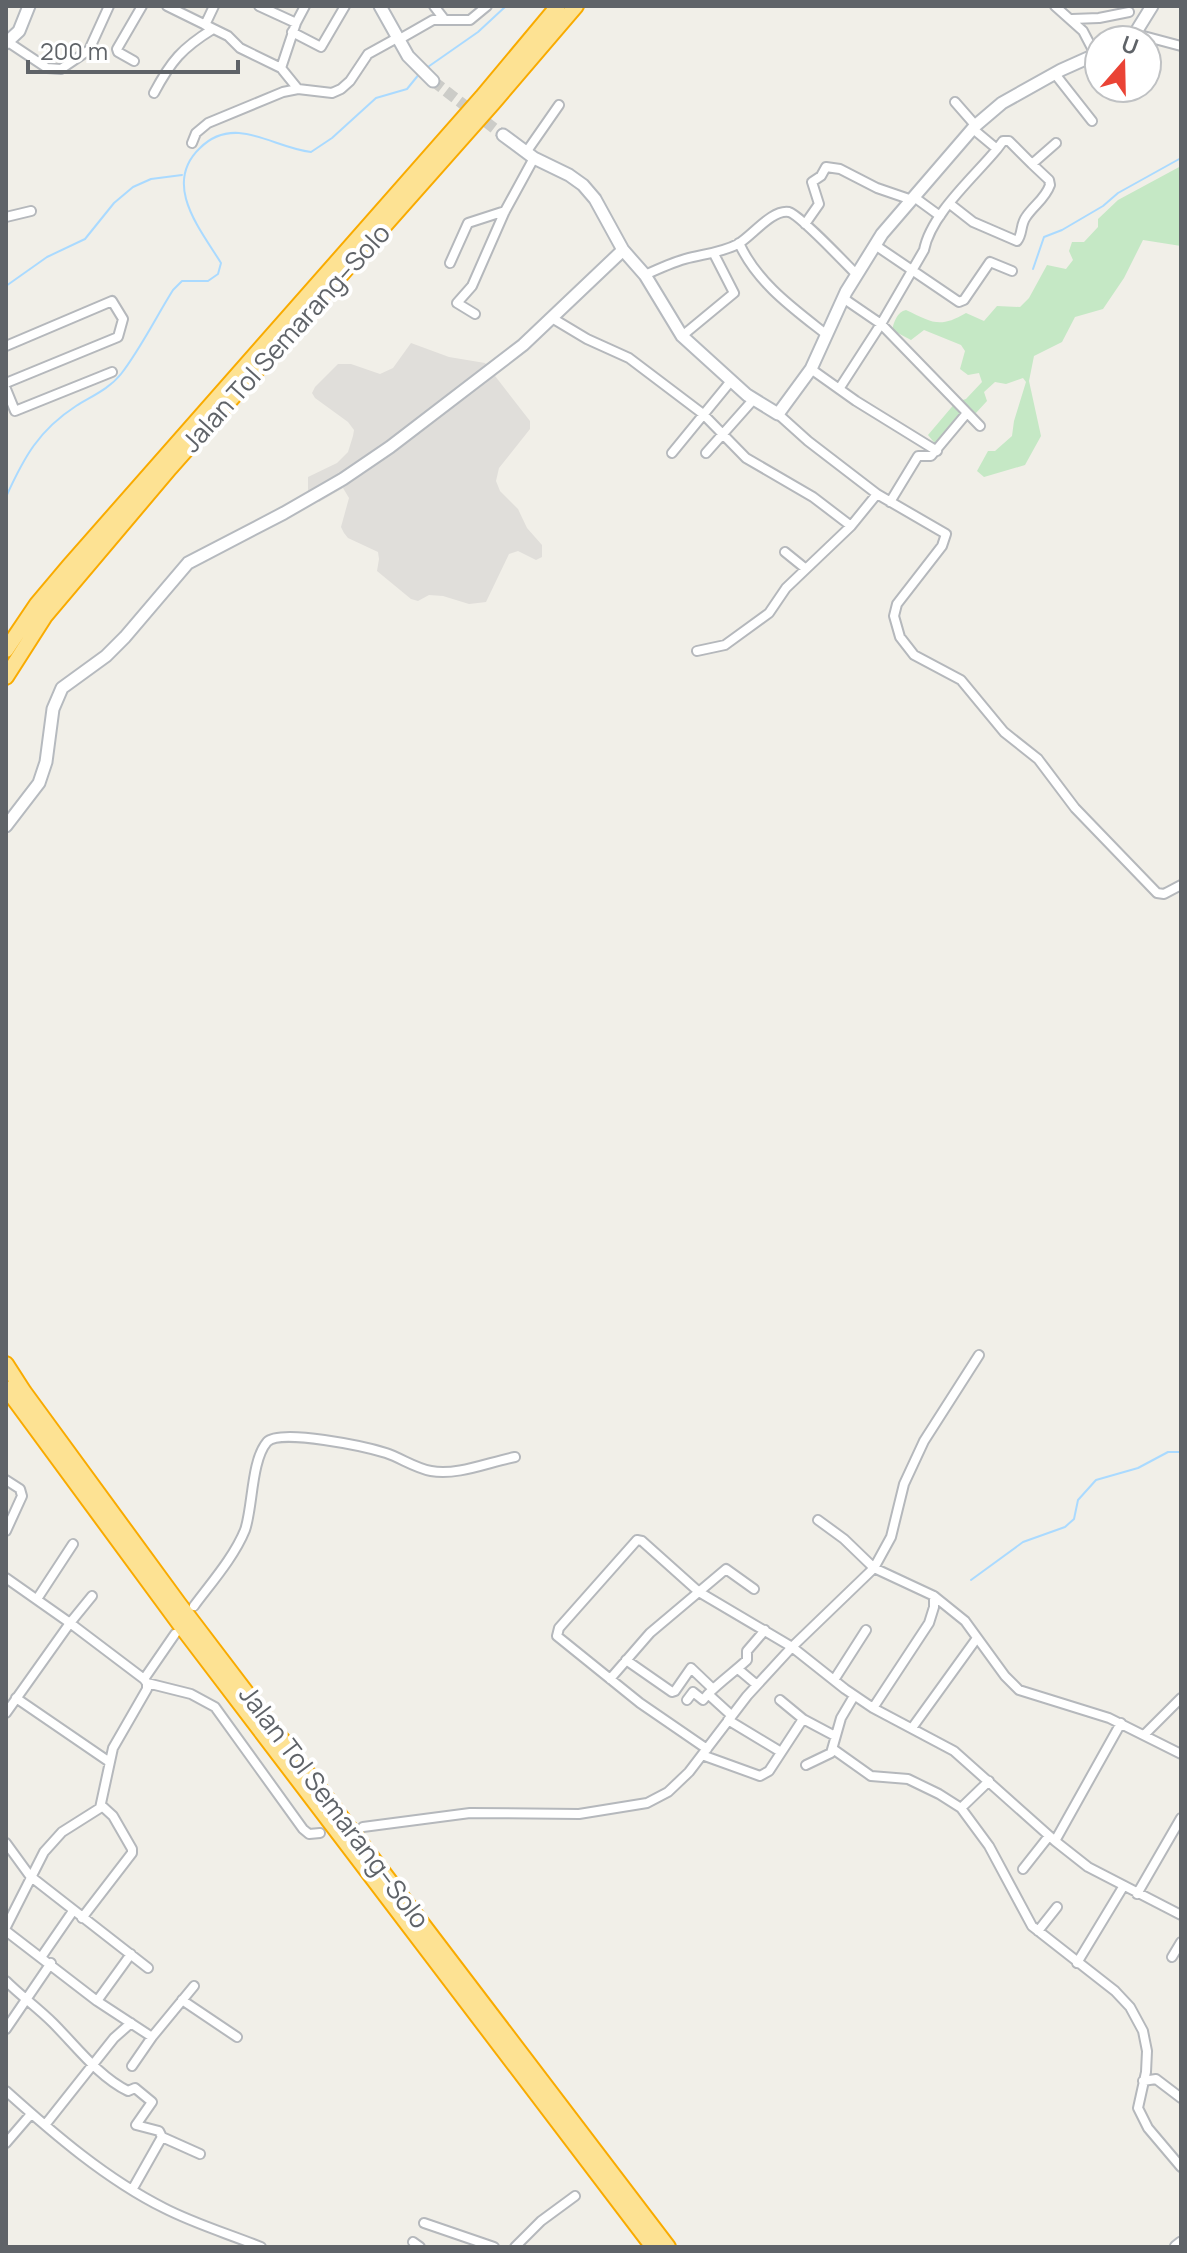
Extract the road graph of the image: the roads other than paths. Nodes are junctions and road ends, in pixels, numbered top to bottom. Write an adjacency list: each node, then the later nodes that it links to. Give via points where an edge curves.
1 (29, 6): 24 (street, via 19,31)
2 (109, 6): 24 (street, via 89,50 61,69 47,68)
3 (142, 6): 25 (street, via 117,49)
4 (167, 6): 20 (street)
5 (214, 6): 20 (street)
6 (259, 6): 21 (street)
7 (305, 6): 21 (street)
8 (345, 6): 21 (street, via 321,47)
9 (380, 6): 23 (street)
10 (434, 6): 17 (street)
11 (487, 6): 17 (street, via 470,20)
12 (558, 6): 87 (highway, Jalan Tol Semarang–Solo, via 69,566)
13 (576, 6): 89 (highway, Jalan Tol Semarang–Solo, via 170,468 45,616)
14 (1055, 6): 18 (street)
15 (1152, 6): 19 (street)
16 (1129, 12): 18 (street)
17 (444, 19): 23 (street)
18 (1071, 19): 22 (street)
19 (1142, 24)
20 (209, 27): 27 (street); 31 (street, via 173,59)
21 (294, 28): 27 (street)
22 (1083, 31)
23 (398, 39): 29 (street); 30 (street, via 368,54 341,89)
24 (7, 43)
25 (134, 61)
26 (1083, 61): 28 (street)
27 (281, 68): 30 (street)
28 (1055, 74): 34 (street); 35 (street, via 1002,103)
29 (433, 81)
30 (298, 89): 37 (street, via 208,123)
31 (154, 93)
32 (955, 102): 35 (street)
33 (559, 105): 40 (street)
34 (1092, 121)
35 (974, 127): 39 (street); 42 (street)
36 (503, 135): 40 (street)
37 (192, 143)
38 (1056, 143): 41 (street)
39 (997, 149): 41 (street, via 1009,141); 43 (street)
40 (531, 155): 45 (street); 51 (street, via 590,192)
41 (1032, 164): 43 (street, via 1050,185 1025,219 1017,241 973,222)
42 (913, 199): 46 (street); 48 (street, via 826,167 812,182 819,204); 50 (street)
43 (950, 204): 46 (street)
44 (31, 211): 47 (street)
45 (505, 211): 53 (street, via 468,223); 59 (street, via 472,286 457,303)
46 (940, 216): 54 (street)
47 (6, 217)
48 (805, 224): 49 (street, via 793,214 778,214); 57 (street)
49 (739, 243): 52 (street); 62 (street, via 766,283)
50 (875, 245): 54 (street); 57 (street)
51 (623, 250): 56 (street); 60 (street)
52 (714, 254): 56 (street); 63 (street, via 734,293)
53 (450, 263)
54 (912, 270): 55 (street, via 961,302 990,262); 61 (street)
55 (1012, 271)
56 (645, 275): 63 (street)
57 (857, 275): 58 (street)
58 (843, 298): 61 (street); 62 (street)
59 (475, 314)
60 (552, 318): 74 (street, via 629,358); 90 (street, via 343,479 188,563 125,637 62,688 39,783)
61 (881, 324): 70 (street); 73 (street)
62 (827, 335): 65 (street)
63 (682, 336): 67 (street)
64 (6, 346): 68 (street, via 112,301 123,319 118,337)
65 (811, 369): 70 (street); 75 (street)
66 (112, 372): 72 (street)
67 (731, 381): 71 (street); 74 (street)
68 (6, 383)
69 (6, 389): 72 (street)
70 (839, 389): 79 (street)
71 (753, 400): 75 (street); 78 (street)
72 (15, 411): 76 (street)
73 (967, 413): 77 (street); 79 (street)
74 (703, 414): 78 (street); 80 (street)
75 (778, 414): 82 (street)
76 (6, 419)
77 (980, 426)
78 (724, 434): 81 (street); 84 (street, via 746,458)
79 (937, 451): 83 (street, via 930,457 918,456)
80 (672, 453)
81 (706, 453)
82 (877, 494): 83 (street); 84 (street)
83 (890, 502): 91 (street, via 946,536 896,607 905,646 961,680 1157,893)
84 (851, 526): 86 (street)
85 (785, 552): 86 (street)
86 (806, 569): 88 (street, via 748,631 725,645)
87 (6, 650)
88 (697, 651)
89 (6, 677)
90 (6, 826)
91 (1181, 885)
92 (979, 1355): 100 (street, via 924,1441 904,1484 891,1537)
93 (6, 1364): 194 (highway, Jalan Tol Semarang–Solo, via 179,1604)
94 (6, 1388): 193 (highway, Jalan Tol Semarang–Solo)
95 (515, 1457): 107 (street, via 434,1472 356,1446 274,1437 267,1442 253,1482 245,1529)
96 (6, 1480): 98 (street, via 22,1493)
97 (818, 1520): 100 (street)
98 (6, 1531)
99 (73, 1544): 106 (street)
100 (874, 1568): 105 (street); 113 (street)
101 (6, 1578): 106 (street)
102 (754, 1589): 103 (street, via 726,1569)
103 (699, 1592): 109 (street); 114 (street); 116 (street, via 642,1541 635,1542 557,1632)
104 (92, 1596): 108 (street)
105 (934, 1596): 112 (street); 126 (street, via 929,1623)
106 (37, 1599): 108 (street)
107 (194, 1606)
108 (70, 1623): 118 (street); 122 (street)
109 (765, 1630): 113 (street); 115 (street)
110 (866, 1630): 117 (street)
111 (175, 1634): 118 (street)
112 (977, 1638): 130 (street, via 1019,1690); 131 (street)
113 (792, 1647): 117 (street); 119 (street)
114 (626, 1660): 116 (street); 120 (street, via 672,1692 691,1668)
115 (738, 1669): 119 (street); 120 (street)
116 (610, 1679): 135 (street)
117 (834, 1680): 121 (street)
118 (145, 1681): 138 (street, via 144,1696); 146 (street, via 215,1707 303,1829)
119 (757, 1685): 128 (street)
120 (710, 1691): 124 (street, via 703,1700 693,1692); 128 (street)
121 (854, 1696): 126 (street); 133 (street)
122 (16, 1698): 127 (street); 138 (street)
123 (1181, 1698): 132 (street)
124 (687, 1700)
125 (780, 1700): 129 (street)
126 (873, 1708): 131 (street)
127 (7, 1709)
128 (730, 1717): 135 (street); 136 (street)
129 (803, 1719): 133 (street); 136 (street)
130 (1121, 1723): 132 (street); 147 (street)
131 (912, 1728): 140 (street, via 954,1751)
132 (1144, 1735): 137 (street)
133 (835, 1736): 134 (street)
134 (833, 1749): 139 (street); 142 (street, via 871,1776 908,1779)
135 (705, 1752): 136 (street, via 760,1776); 144 (street, via 668,1792 647,1803 579,1814 470,1813)
136 (781, 1752)
137 (1181, 1754)
138 (108, 1761): 141 (street)
139 (806, 1765)
140 (989, 1781): 142 (street); 147 (street)
141 (101, 1805): 150 (street, via 62,1832); 156 (street, via 113,1816 132,1853)
142 (961, 1808): 158 (street)
143 (1181, 1818): 145 (street)
144 (363, 1827)
145 (1178, 1830): 152 (street)
146 (320, 1833)
147 (1052, 1839): 149 (street); 151 (street)
148 (6, 1843): 150 (street)
149 (1023, 1869)
150 (30, 1876): 154 (street); 157 (street)
151 (1123, 1887): 152 (street); 164 (street)
152 (1137, 1894): 155 (street)
153 (1057, 1907): 158 (street)
154 (73, 1911): 156 (street); 161 (street)
155 (1181, 1915)
156 (82, 1918): 160 (street)
157 (6, 1929): 161 (street)
158 (1038, 1931): 164 (street)
159 (1181, 1942): 162 (street)
160 (131, 1954): 165 (street); 170 (street)
161 (42, 1956): 163 (street)
162 (1172, 1957)
163 (51, 1963): 168 (street); 170 (street)
164 (1077, 1963): 177 (street, via 1115,1991 1137,2018 1147,2051)
165 (148, 1968)
166 (6, 1981): 168 (street)
167 (194, 1986): 169 (street)
168 (26, 1999): 172 (street); 175 (street)
169 (182, 2000): 173 (street); 174 (street)
170 (97, 2001): 171 (street)
171 (131, 2023): 173 (street); 175 (street)
172 (6, 2029)
173 (152, 2037): 176 (street)
174 (237, 2037)
175 (94, 2065): 181 (street); 182 (street, via 124,2090 135,2088 152,2102 136,2125 159,2131)
176 (132, 2066)
177 (1143, 2081): 179 (street, via 1156,2079); 185 (street, via 1138,2108 1142,2121)
178 (6, 2091): 180 (street)
179 (1181, 2098)
180 (31, 2114): 181 (street); 183 (street)
181 (45, 2125): 186 (street)
182 (162, 2137): 184 (street); 186 (street)
183 (6, 2143)
184 (200, 2154)
185 (1181, 2167)
186 (132, 2190): 190 (street, via 178,2215)
187 (575, 2196): 192 (street)
188 (424, 2223): 191 (street)
189 (1181, 2243): 195 (street)
190 (261, 2247)
191 (494, 2247)
192 (515, 2247)
193 (653, 2247)
194 (668, 2247)
195 (1176, 2247)

